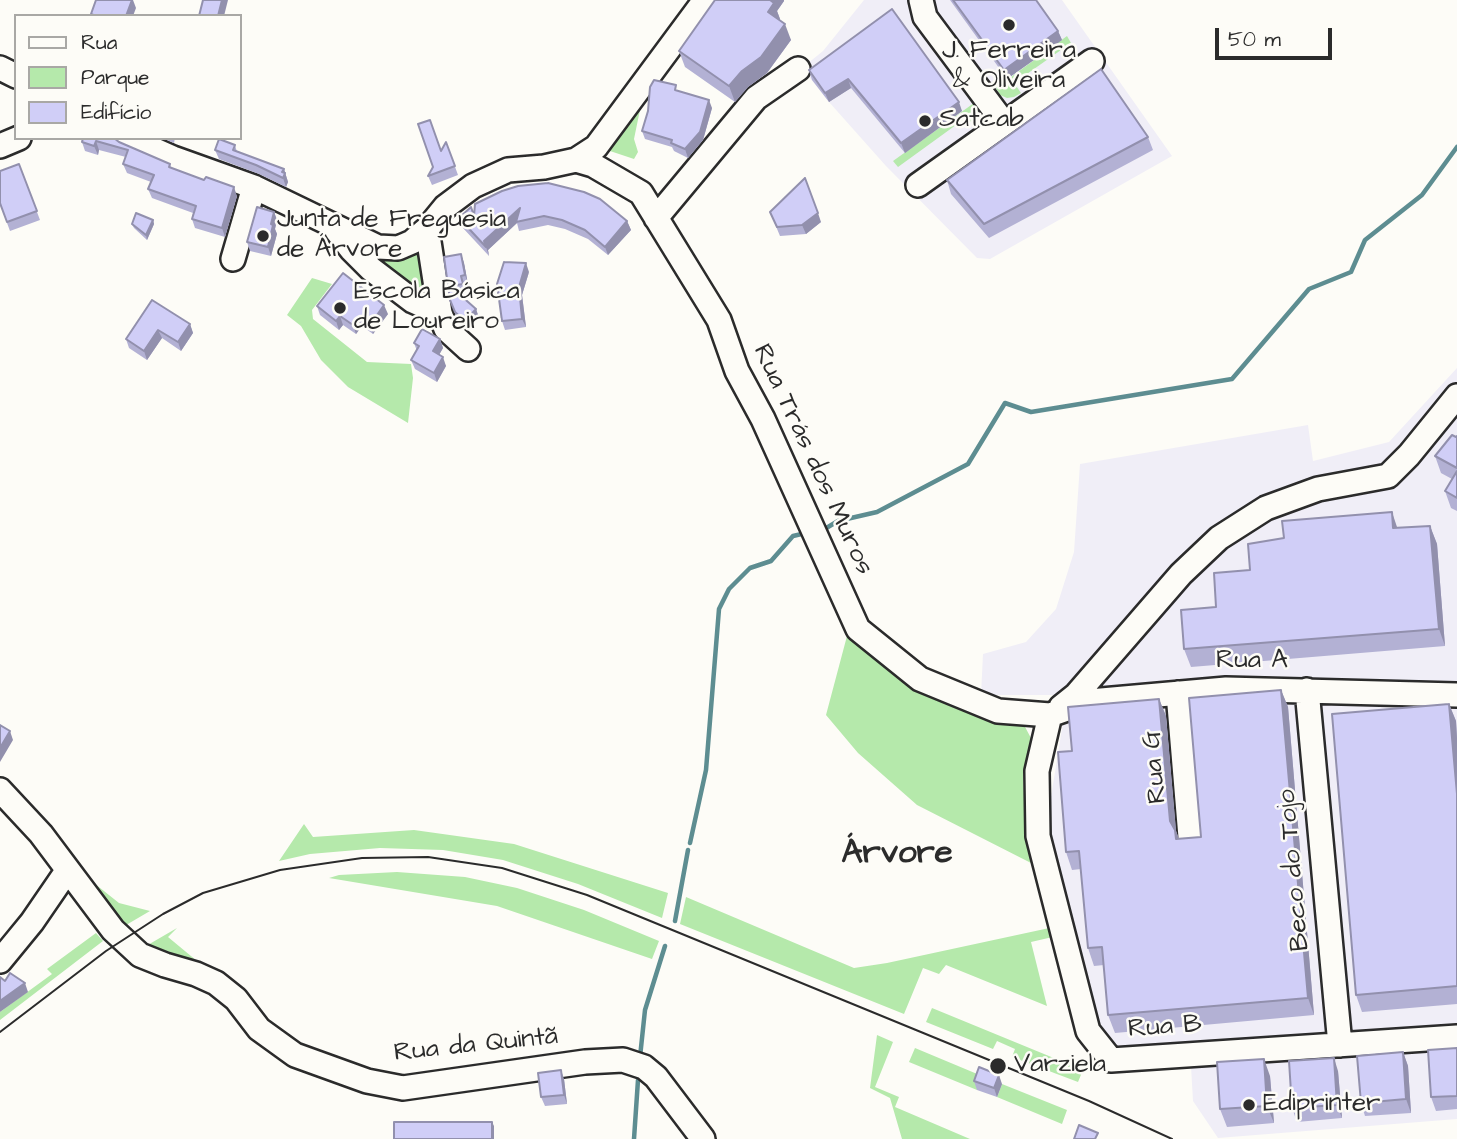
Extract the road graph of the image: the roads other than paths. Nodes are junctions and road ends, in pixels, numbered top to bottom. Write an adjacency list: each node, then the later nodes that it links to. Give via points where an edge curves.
1 (705, 0): 7 (street, via 596,147)
2 (921, 0): 5 (street, via 925,17)
3 (1092, 61): 5 (street)
4 (798, 69): 10 (street, via 756,98)
5 (1003, 123): 8 (street)
6 (132, 140): 9 (street)
7 (576, 160): 10 (street, Rua Trás dos Muros, via 641,192); 12 (street, via 508,170 473,186 445,207)
8 (918, 185)
9 (254, 187): 11 (street); 13 (street)
10 (656, 218): 20 (street, Rua Trás dos Muros, via 719,320 737,371 858,629 920,679 998,710)
11 (333, 226): 12 (street, via 378,247 398,248); 14 (street, via 371,269 413,301)
12 (427, 229): 14 (street)
13 (233, 259)
14 (440, 313): 15 (street, via 446,328)
15 (468, 349)
16 (1457, 396): 20 (street, via 1388,476 1318,489 1279,503 1219,538 1076,695)
17 (1307, 690): 18 (street, Rua A); 19 (street, Rua A); 26 (street, Beco do Tojo)
18 (1178, 693): 20 (street, Rua A, via 1090,701); 22 (street, Rua G)
19 (1457, 695)
20 (1050, 715): 26 (street, Rua B, via 1037,771 1038,836 1088,1031 1111,1060)
21 (0, 790): 23 (street, Rua da Quintã, via 41,834)
22 (1190, 837)
23 (67, 871): 24 (street); 27 (street, Rua da Quintã, via 113,930 140,955 216,983 236,999 259,1029 295,1055 367,1081 403,1088 623,1060 656,1077)
24 (0, 961)
25 (1457, 1037): 26 (street, Rua B)
26 (1340, 1045)
27 (703, 1139)

